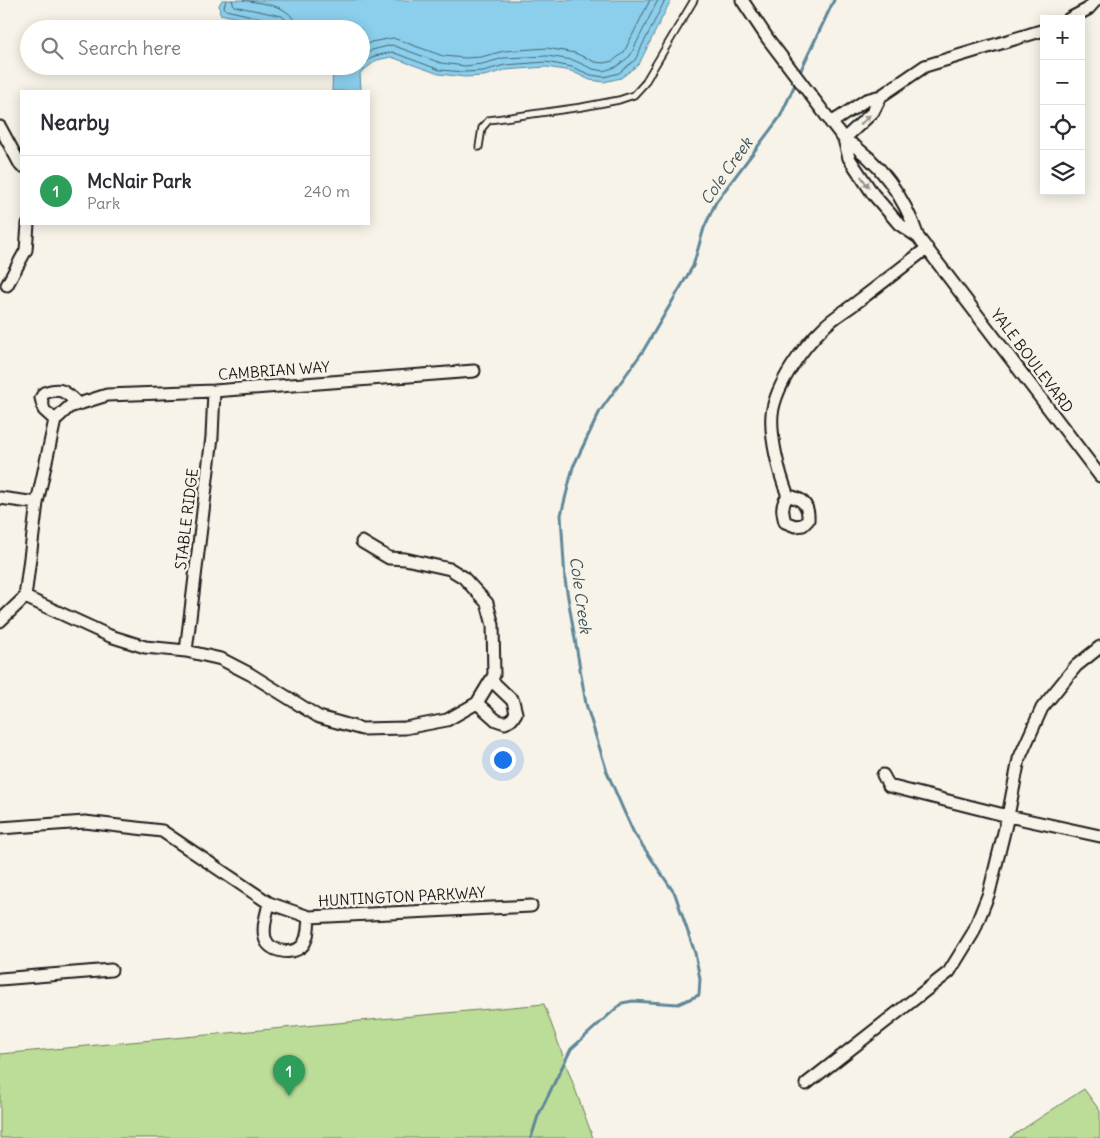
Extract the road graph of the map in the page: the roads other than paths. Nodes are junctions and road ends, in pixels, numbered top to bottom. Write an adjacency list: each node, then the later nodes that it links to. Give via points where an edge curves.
1 (694, 0): 10 (lane, via 644,84 634,94 582,107 489,120 482,128)
2 (742, 0): 7 (street, via 804,89)
3 (1096, 0): 4 (street)
4 (1077, 15)
5 (1040, 31): 6 (street, via 925,66)
6 (881, 96): 7 (street, via 866,100); 9 (street, one-way to 6, via 873,112)
7 (832, 123): 9 (street)
8 (0, 126): 11 (street)
9 (844, 139): 13 (street, via 859,148 898,193); 13 (street, one-way to 13, via 849,158 873,194 899,224)
10 (479, 146)
11 (20, 164)
12 (28, 225): 15 (street, via 26,250)
13 (918, 237): 14 (street, YALE BOULEVARD)
14 (927, 248): 20 (street, YALE BOULEVARD); 21 (street, via 824,327 794,363 781,385 772,414 774,450)
15 (7, 285)
16 (474, 371): 17 (street, CAMBRIAN WAY)
17 (214, 390): 18 (street, CAMBRIAN WAY, via 107,395); 28 (street, STABLE RIDGE, via 212,438)
18 (77, 403): 19 (street, CAMBRIAN WAY); 19 (street, via 67,393 56,389 44,394 44,410)
19 (55, 420): 23 (street)
20 (1100, 476)
21 (788, 496)
22 (0, 498): 23 (street)
23 (37, 503): 25 (street)
24 (362, 542): 29 (street, via 389,558 450,569 469,584 487,604 494,625 495,666)
25 (25, 597): 26 (street); 28 (street, via 110,636 145,648)
26 (0, 621)
27 (1100, 647): 32 (street, via 1076,666 1042,708 1019,759)
28 (186, 651): 30 (street, via 221,659 319,717 362,728 405,728 447,720)
29 (491, 680): 30 (street); 30 (street, via 513,701 516,713 505,723 496,720)
30 (476, 703)
31 (883, 775): 32 (street, via 889,786)
32 (1008, 816): 34 (street); 40 (street, via 989,893 973,934 949,972)
33 (0, 828): 35 (street, HUNTINGTON PARKWAY, via 85,822 162,831)
34 (1100, 836)
35 (269, 903): 37 (street, HUNTINGTON PARKWAY); 37 (street, via 265,939 278,951 301,947 306,939)
36 (530, 906): 37 (street, HUNTINGTON PARKWAY)
37 (309, 917)
38 (111, 970): 39 (street)
39 (0, 979)
40 (806, 1084)

